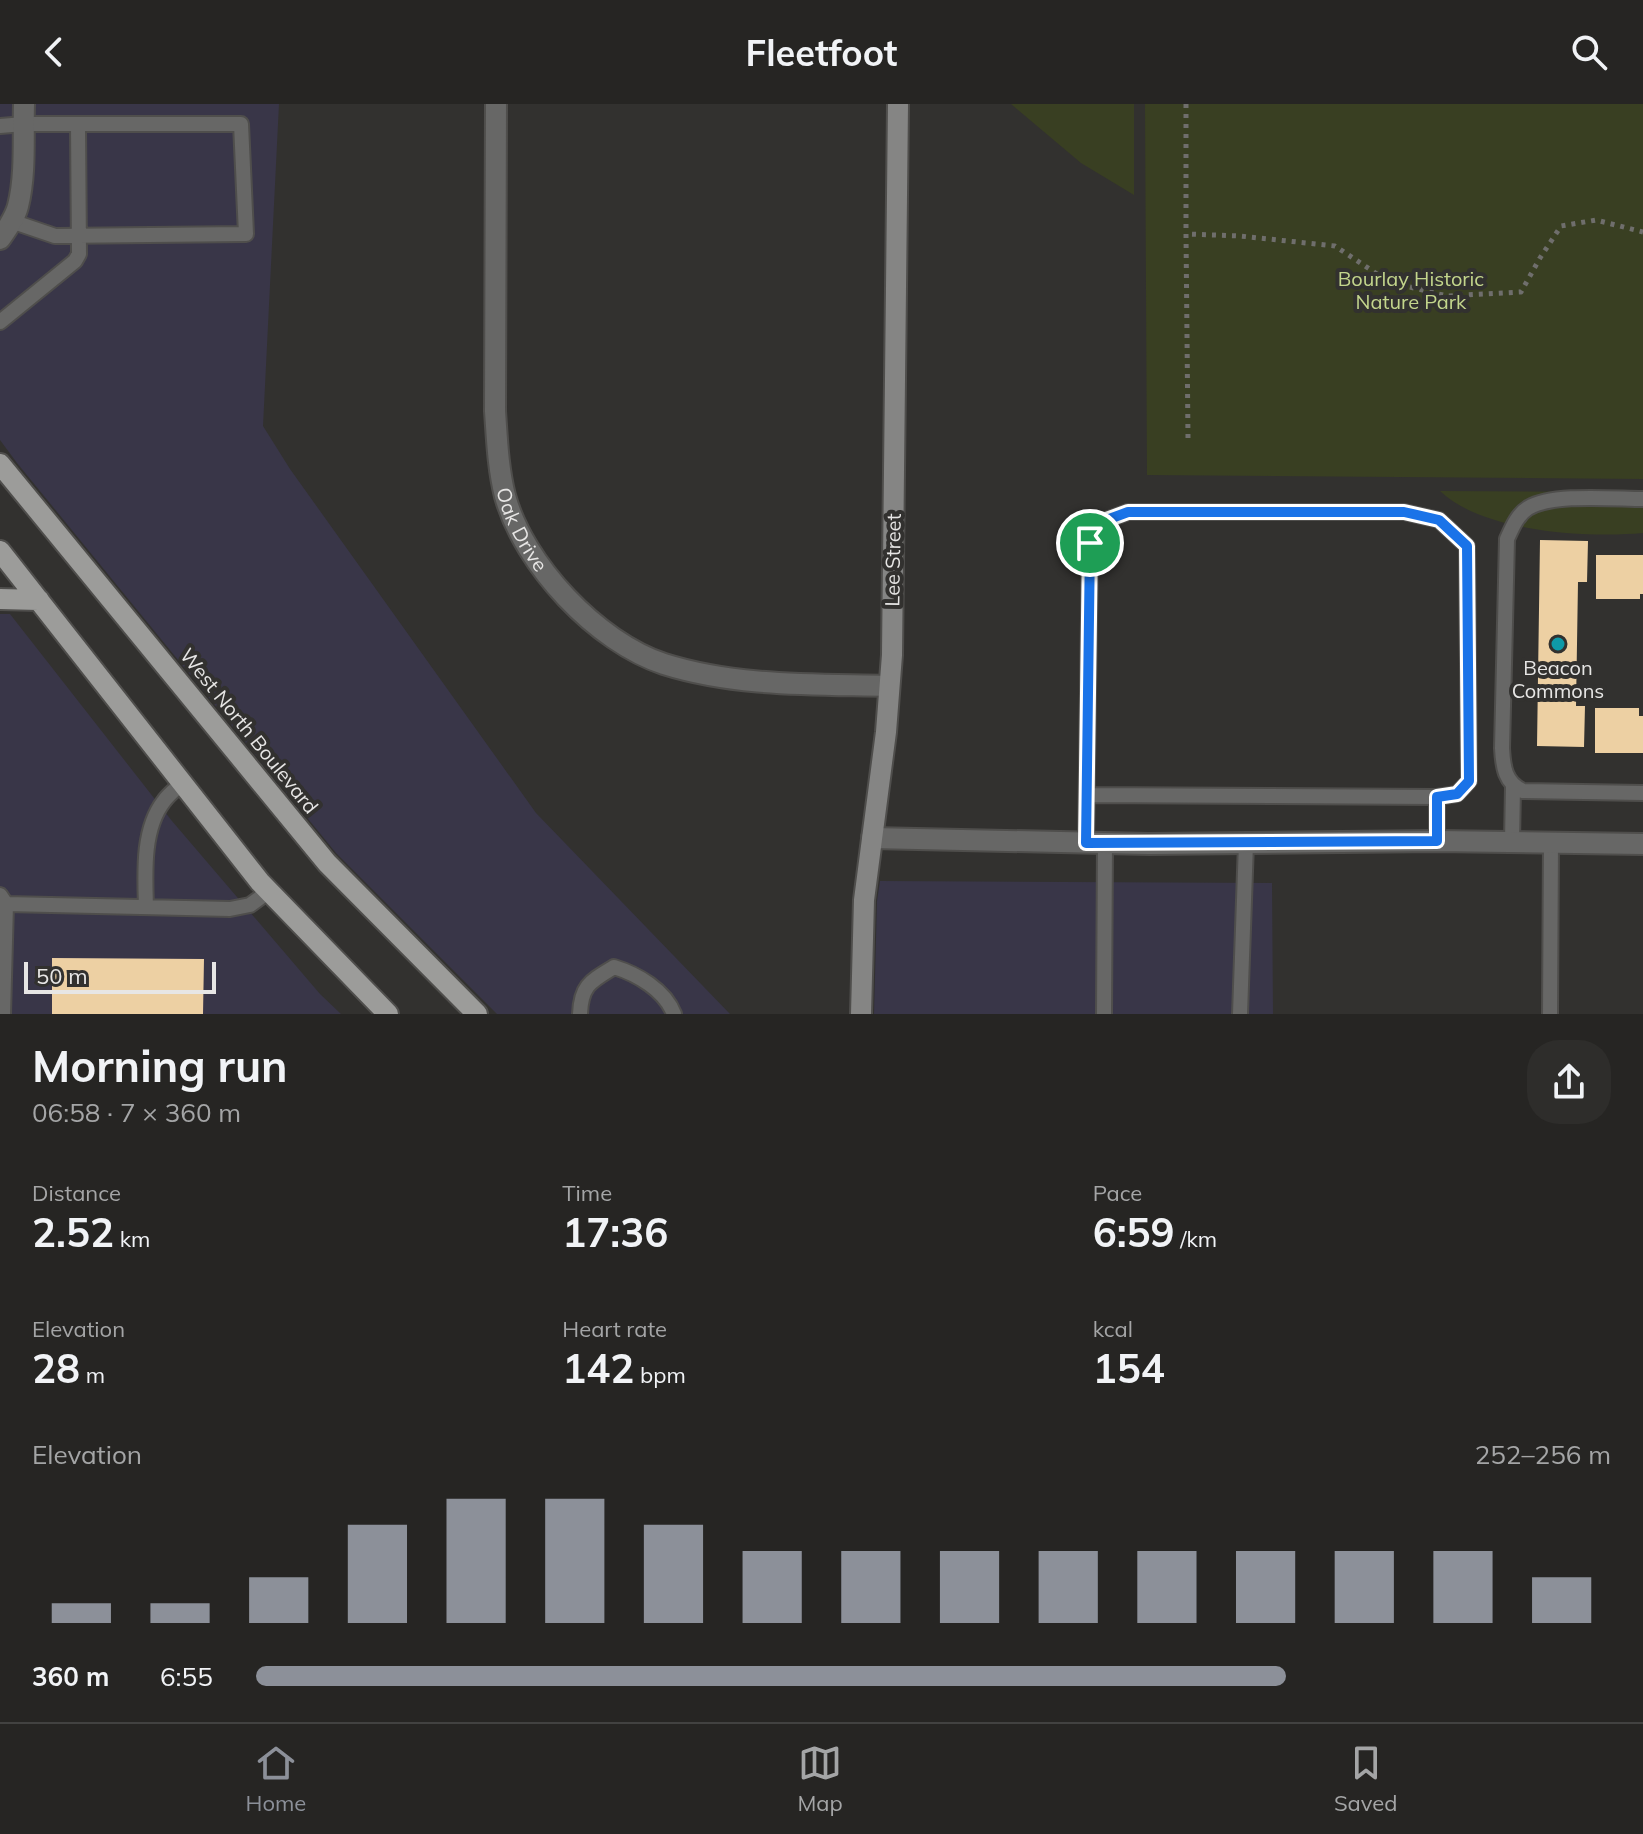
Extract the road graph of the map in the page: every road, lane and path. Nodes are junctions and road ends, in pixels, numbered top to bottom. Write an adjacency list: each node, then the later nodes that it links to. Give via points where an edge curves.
1 (496, 104): 19 (street, Oak Drive, via 498,457 517,526 540,564 568,600 602,630 665,664 764,682)
2 (898, 104): 19 (street, Lee Street)
3 (1186, 104): 9 (path)
4 (24, 114): 5 (lane); 6 (lane); 7 (street, via 21,187)
5 (78, 124): 10 (lane); 10 (lane, via 241,124 246,234)
6 (0, 126)
7 (11, 221): 10 (lane, via 55,236); 11 (street)
8 (1643, 232): 9 (path, via 1596,220 1561,226 1521,292 1447,296 1389,282 1335,246)
9 (1186, 234): 13 (path)
10 (79, 236): 12 (lane, via 75,261)
11 (0, 239)
12 (0, 322)
13 (1188, 438)
14 (2, 472): 37 (main road, West North Boulevard, via 327,863)
15 (1643, 499): 21 (lane, via 1548,502 1528,508 1514,522 1507,539 1502,748 1503,767)
16 (0, 551): 18 (main road)
17 (0, 599): 18 (main road)
18 (39, 600): 20 (main road)
19 (889, 686): 25 (street, Lee Street)
20 (182, 783): 32 (main road); 34 (lane, via 163,802 150,834 144,860)
21 (1513, 787): 22 (lane); 27 (lane)
22 (1643, 793)
23 (1087, 795): 24 (lane); 24 (lane, via 1090,543 1101,522 1128,512 1404,512 1439,520 1467,546 1469,781 1457,794); 29 (lane)
24 (1437, 797): 26 (lane)
25 (872, 838): 29 (street); 40 (street, Lee Street, via 864,900)
26 (1437, 841): 27 (street); 30 (street)
27 (1512, 842): 28 (street)
28 (1551, 842): 31 (street); 43 (lane)
29 (1095, 843): 30 (street); 41 (lane)
30 (1246, 843): 42 (lane)
31 (1643, 844)
32 (269, 891): 34 (lane, via 250,905 230,909); 36 (main road)
33 (3, 900): 34 (lane); 35 (lane)
34 (146, 907)
35 (3, 1014)
36 (388, 1014)
37 (477, 1014)
38 (580, 1014): 39 (lane, via 580,996 614,967 635,974 669,1002)
39 (674, 1014)
40 (861, 1014)
41 (1104, 1014)
42 (1240, 1014)
43 (1550, 1014)

